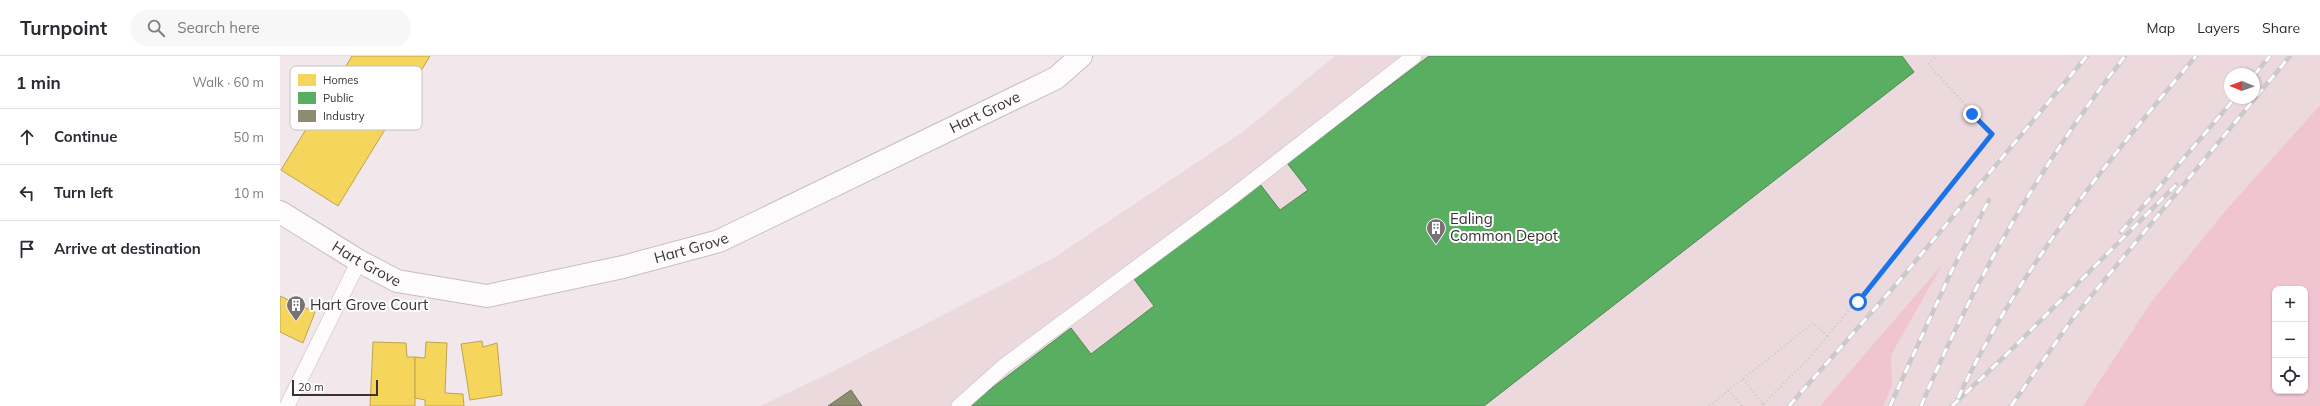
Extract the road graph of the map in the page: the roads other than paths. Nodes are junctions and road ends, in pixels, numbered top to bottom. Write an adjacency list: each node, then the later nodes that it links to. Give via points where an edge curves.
1 (1081, 56): 4 (street, Hart Grove, via 1056,78 719,241 623,267 487,296 397,282)
2 (1414, 56): 6 (lane, via 1228,200 1004,366)
3 (280, 212): 4 (street, Hart Grove)
4 (359, 261): 5 (lane)
5 (287, 406)
6 (959, 406)

